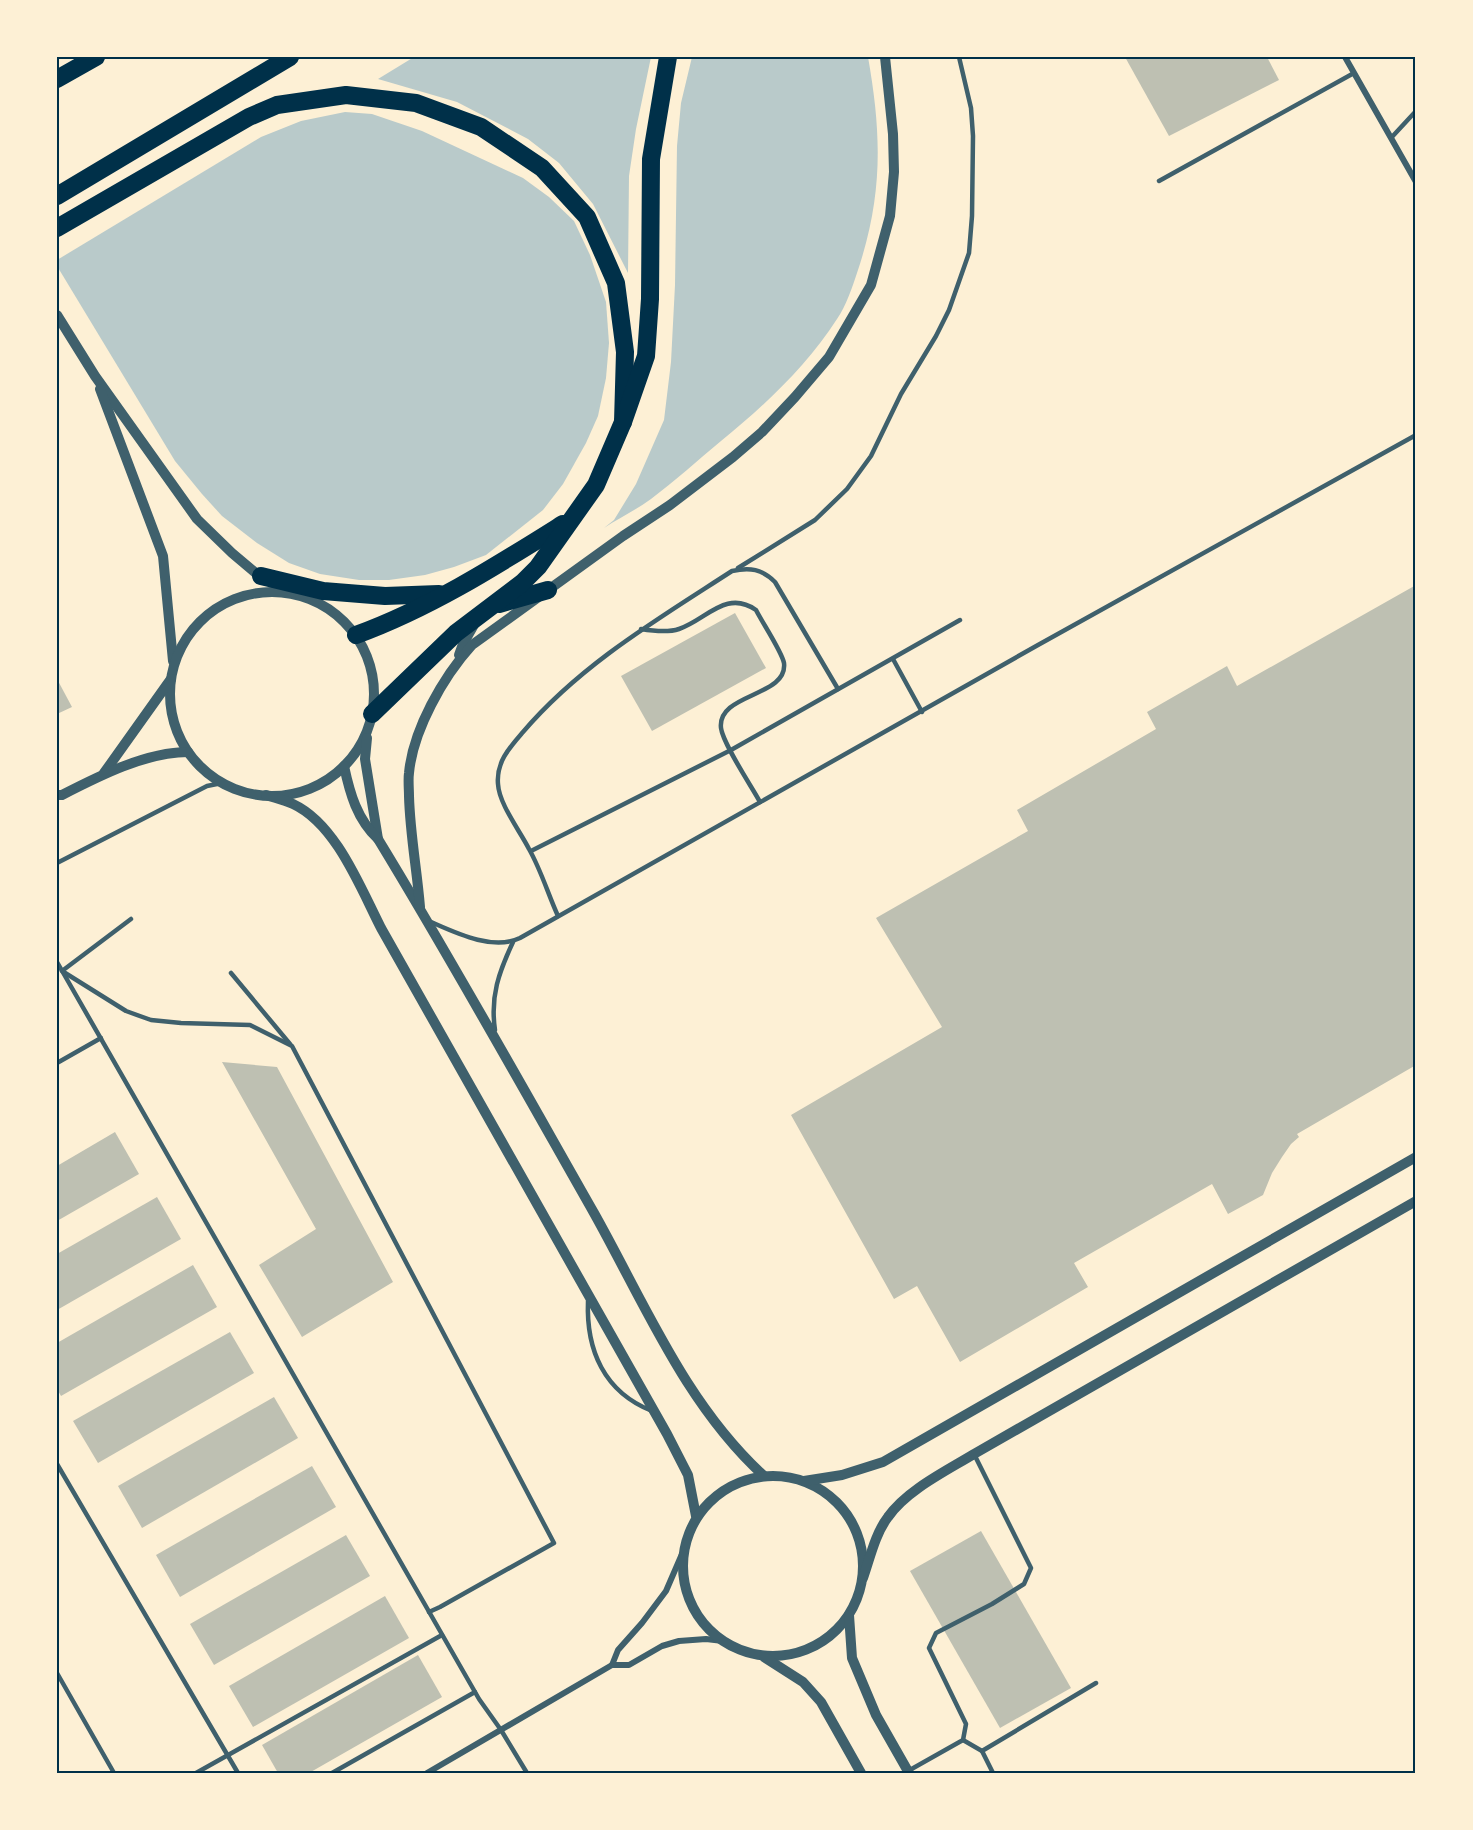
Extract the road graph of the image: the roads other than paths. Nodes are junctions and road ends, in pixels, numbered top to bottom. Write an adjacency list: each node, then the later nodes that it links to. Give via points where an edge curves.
1 (96, 57): 8 (highway)
2 (290, 57): 13 (highway)
3 (668, 57): 17 (highway, via 651,159 646,356)
4 (885, 57): 22 (street, via 893,134 890,216 871,285 829,357 789,404 733,457)
5 (958, 57): 20 (lane, via 971,108 972,216 969,253 949,310 871,456 847,489 815,520)
6 (1345, 57): 7 (street)
7 (1354, 73): 10 (street); 11 (lane)
8 (57, 79)
9 (1416, 111): 10 (lane)
10 (1391, 138): 12 (street)
11 (1159, 181)
12 (1416, 182)
13 (57, 196)
14 (57, 228): 17 (highway, via 249,117 278,105 346,95 416,103 481,128 542,168 587,217 616,283 625,352)
15 (57, 315): 16 (street)
16 (95, 376): 21 (street, via 197,519); 31 (street, via 163,556)
17 (623, 422): 19 (highway, via 596,485)
18 (1416, 435): 34 (lane)
19 (569, 520): 24 (highway); 25 (highway, via 538,567)
20 (732, 571): 27 (lane); 33 (lane, via 756,569 775,582)
21 (261, 576): 23 (street); 24 (highway, via 323,591 385,596)
22 (548, 590): 25 (highway); 30 (street, via 472,645)
23 (278, 592): 28 (street, via 322,605); 31 (street, via 255,593 213,610 196,625)
24 (447, 594): 28 (highway)
25 (487, 609): 30 (street, via 463,644); 35 (highway, via 448,641)
26 (960, 620): 29 (lane)
27 (641, 629): 36 (lane, via 679,629 729,602 756,610 784,667 773,684 725,713 722,732); 45 (lane, via 588,668 538,714 502,759 497,784)
28 (356, 635): 35 (street, via 373,677)
29 (893, 659): 33 (lane); 34 (lane)
30 (458, 661): 47 (street, via 431,706 409,773 411,840)
31 (174, 665): 32 (street)
32 (171, 679): 37 (street, via 171,710); 39 (street)
33 (838, 689): 36 (lane)
34 (922, 712): 43 (lane)
35 (370, 722): 38 (street, via 362,743); 44 (street, via 365,759)
36 (731, 750): 43 (lane); 45 (lane)
37 (188, 752): 39 (street, via 156,756); 40 (street)
38 (344, 766): 42 (street, via 311,788); 44 (street, via 353,801 366,827)
39 (104, 773): 41 (street)
40 (222, 783): 42 (street, via 243,792); 46 (lane, via 207,786)
41 (57, 795)
42 (266, 795): 61 (street, via 293,804 317,820 342,853)
43 (760, 802): 48 (lane)
44 (378, 839): 47 (street)
45 (531, 851): 48 (lane)
46 (57, 863)
47 (420, 907): 50 (street)
48 (558, 916): 51 (lane)
49 (131, 919): 53 (lane)
50 (428, 921): 51 (lane, via 475,940); 56 (street)
51 (513, 942): 56 (lane, via 497,978 493,1018)
52 (57, 962): 53 (lane)
53 (62, 970): 55 (lane); 57 (lane, via 126,1011 151,1020 250,1025)
54 (231, 974): 57 (lane)
55 (101, 1038): 58 (lane); 70 (lane)
56 (496, 1042): 65 (street, via 685,1381 732,1444)
57 (292, 1046): 70 (lane, via 554,1543)
58 (57, 1063)
59 (1416, 1157): 66 (street, via 883,1462 842,1475)
60 (1416, 1201): 63 (street)
61 (588, 1295): 62 (street); 62 (lane, via 587,1322 602,1370 636,1405)
62 (654, 1412): 67 (street, via 688,1475)
63 (974, 1454): 69 (street, via 906,1497 887,1517); 80 (lane, via 1031,1568 1024,1584 936,1633 929,1648 966,1724)
64 (57, 1464): 82 (lane)
65 (764, 1476): 66 (street); 67 (street, via 725,1489)
66 (804, 1481): 69 (street, via 838,1503 850,1519 859,1537)
67 (696, 1516): 68 (street)
68 (682, 1554): 73 (street, via 686,1594 707,1629); 75 (street, via 666,1591 618,1650)
69 (863, 1578): 71 (street)
70 (429, 1612): 72 (lane)
71 (849, 1615): 74 (street, via 835,1632 801,1652); 83 (street, via 852,1658 876,1715)
72 (442, 1635): 78 (lane); 82 (lane)
73 (723, 1641): 74 (street, via 741,1651); 75 (street, via 679,1641 629,1665)
74 (761, 1655): 90 (street, via 803,1682 821,1702)
75 (612, 1665): 79 (street)
76 (57, 1673): 84 (lane)
77 (1096, 1683): 81 (lane)
78 (475, 1692): 79 (lane); 87 (lane)
79 (501, 1730): 88 (street); 89 (lane)
80 (963, 1740): 81 (lane); 83 (lane)
81 (982, 1751): 91 (lane)
82 (228, 1755): 85 (lane); 86 (lane)
83 (909, 1772)
84 (114, 1773)
85 (196, 1773)
86 (238, 1773)
87 (333, 1773)
88 (427, 1773)
89 (527, 1773)
90 (861, 1773)
91 (993, 1773)

